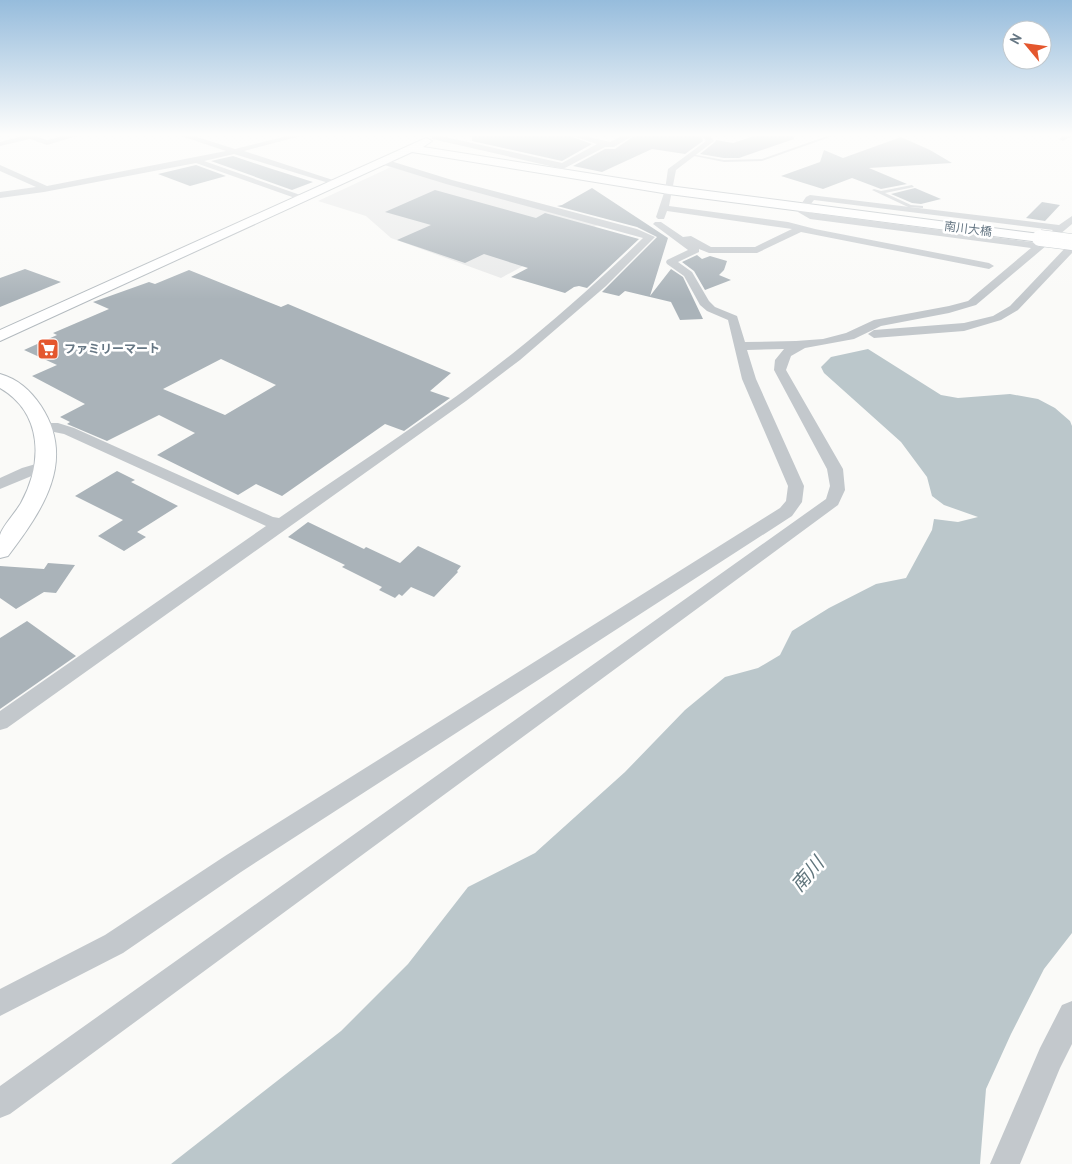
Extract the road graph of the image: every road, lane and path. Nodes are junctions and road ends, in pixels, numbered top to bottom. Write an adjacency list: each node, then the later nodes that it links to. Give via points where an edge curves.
1 (31, 190): 11 (street)
2 (281, 190): 12 (street)
3 (316, 190): 12 (street)
4 (480, 190): 23 (street)
5 (668, 190): 16 (street)
6 (688, 190): 13 (street)
7 (693, 190): 14 (street)
8 (874, 190): 10 (lane)
9 (892, 190): 10 (lane)
10 (880, 193): 17 (lane)
11 (0, 195)
12 (301, 197): 31 (street)
13 (744, 200): 14 (street); 18 (street)
14 (806, 206): 17 (street, via 814,197); 25 (street, 南川大橋)
15 (929, 206): 17 (lane)
16 (664, 208): 18 (street); 20 (street)
17 (920, 209): 22 (street)
18 (735, 218): 21 (street)
19 (1072, 218): 22 (street)
20 (658, 224): 23 (street); 24 (street)
21 (801, 228): 24 (street, via 758,250 709,250 687,238); 28 (street)
22 (1068, 231): 25 (street, 南川大橋); 29 (street, via 1052,252 1045,268)
23 (650, 237): 38 (street, via 554,327 516,357)
24 (678, 237): 33 (street, via 695,250 671,262 688,274 711,310 733,318)
25 (1041, 239): 26 (street, 南川大橋, bridge); 30 (street, via 972,302 955,309 876,323)
26 (1072, 242)
27 (1072, 247): 29 (street)
28 (989, 266)
29 (1047, 273): 30 (street, via 1014,308 997,318 964,327)
30 (851, 335): 32 (street)
31 (0, 336)
32 (802, 345): 33 (street); 43 (street, via 783,357 780,370 835,469 838,484 832,502)
33 (740, 346): 41 (street, via 749,380 796,486 794,502 786,512 233,864 114,944)
34 (0, 380): 35 (street, via 20,393)
35 (44, 426): 36 (street); 38 (street, via 69,431 270,522)
36 (46, 466): 37 (street); 39 (street, via 29,510)
37 (0, 484)
38 (282, 523): 40 (street)
39 (0, 550)
40 (0, 722)
41 (0, 1003)
42 (1072, 1015): 44 (street)
43 (0, 1104)
44 (1005, 1164)

